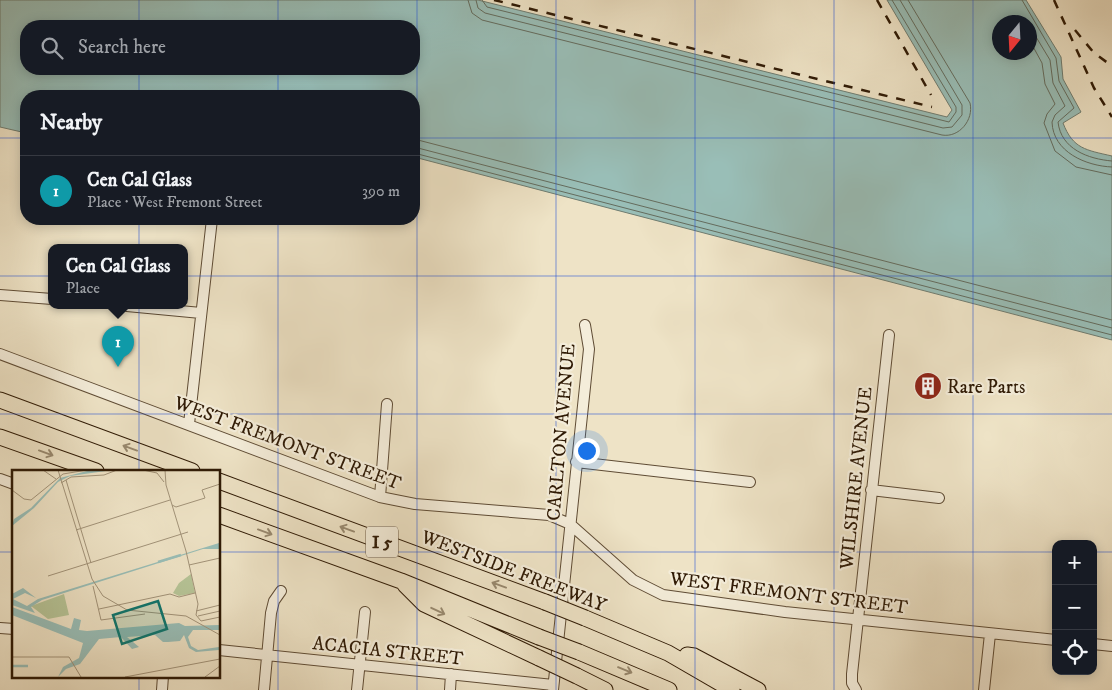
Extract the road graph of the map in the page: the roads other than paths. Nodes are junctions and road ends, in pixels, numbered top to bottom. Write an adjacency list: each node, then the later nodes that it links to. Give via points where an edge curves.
1 (211, 225): 5 (street)
2 (0, 294): 3 (street)
3 (48, 299)
4 (159, 309): 5 (street)
5 (201, 313): 11 (street)
6 (585, 326): 13 (street, CARLTON AVENUE, via 589,349)
7 (890, 335): 20 (street, WILSHIRE AVENUE)
8 (0, 354): 11 (street, WEST FREMONT STREET)
9 (0, 400): 15 (highway, one-way to 9)
10 (387, 404): 21 (street)
11 (189, 424): 21 (street, WEST FREMONT STREET)
12 (0, 436): 14 (highway, one-way to 14)
13 (576, 462): 18 (street); 24 (street, CARLTON AVENUE)
14 (93, 470)
15 (189, 470)
16 (0, 479): 19 (street)
17 (220, 481): 34 (highway, WESTSIDE FREEWAY / I 5, one-way to 17, bridge, via 545,602)
18 (750, 482)
19 (12, 483)
20 (871, 490): 22 (street); 28 (street, WILSHIRE AVENUE)
21 (380, 497): 24 (street, WEST FREMONT STREET, via 415,504 549,515)
22 (939, 498)
23 (220, 515): 25 (highway, I 5, one-way to 25)
24 (570, 524): 28 (street, WEST FREMONT STREET, via 633,580 663,594); 38 (street, CARLTON AVENUE)
25 (401, 581): 43 (highway, one-way to 43, bridge, via 424,604); 44 (highway, I 5, one-way to 44, bridge)
26 (281, 591): 35 (street, via 271,613)
27 (365, 612): 36 (street)
28 (858, 620): 29 (street, WEST FREMONT STREET); 39 (street, WILSHIRE AVENUE)
29 (990, 634): 30 (street, WEST FREMONT STREET); 47 (street)
30 (1052, 640)
31 (1097, 644): 32 (street)
32 (1112, 646)
33 (220, 650): 35 (street, ACACIA STREET)
34 (668, 652): 45 (highway, WESTSIDE FREEWAY / I 5); 46 (highway, via 694,656)
35 (267, 655): 36 (street, ACACIA STREET); 40 (street)
36 (359, 665): 37 (street, ACACIA STREET); 41 (street)
37 (451, 674): 38 (street, ACACIA STREET); 42 (street)
38 (553, 688)
39 (854, 688)
40 (264, 690)
41 (357, 690)
42 (450, 690)
43 (605, 690)
44 (669, 690)
45 (732, 690)
46 (758, 690)
47 (984, 690)

